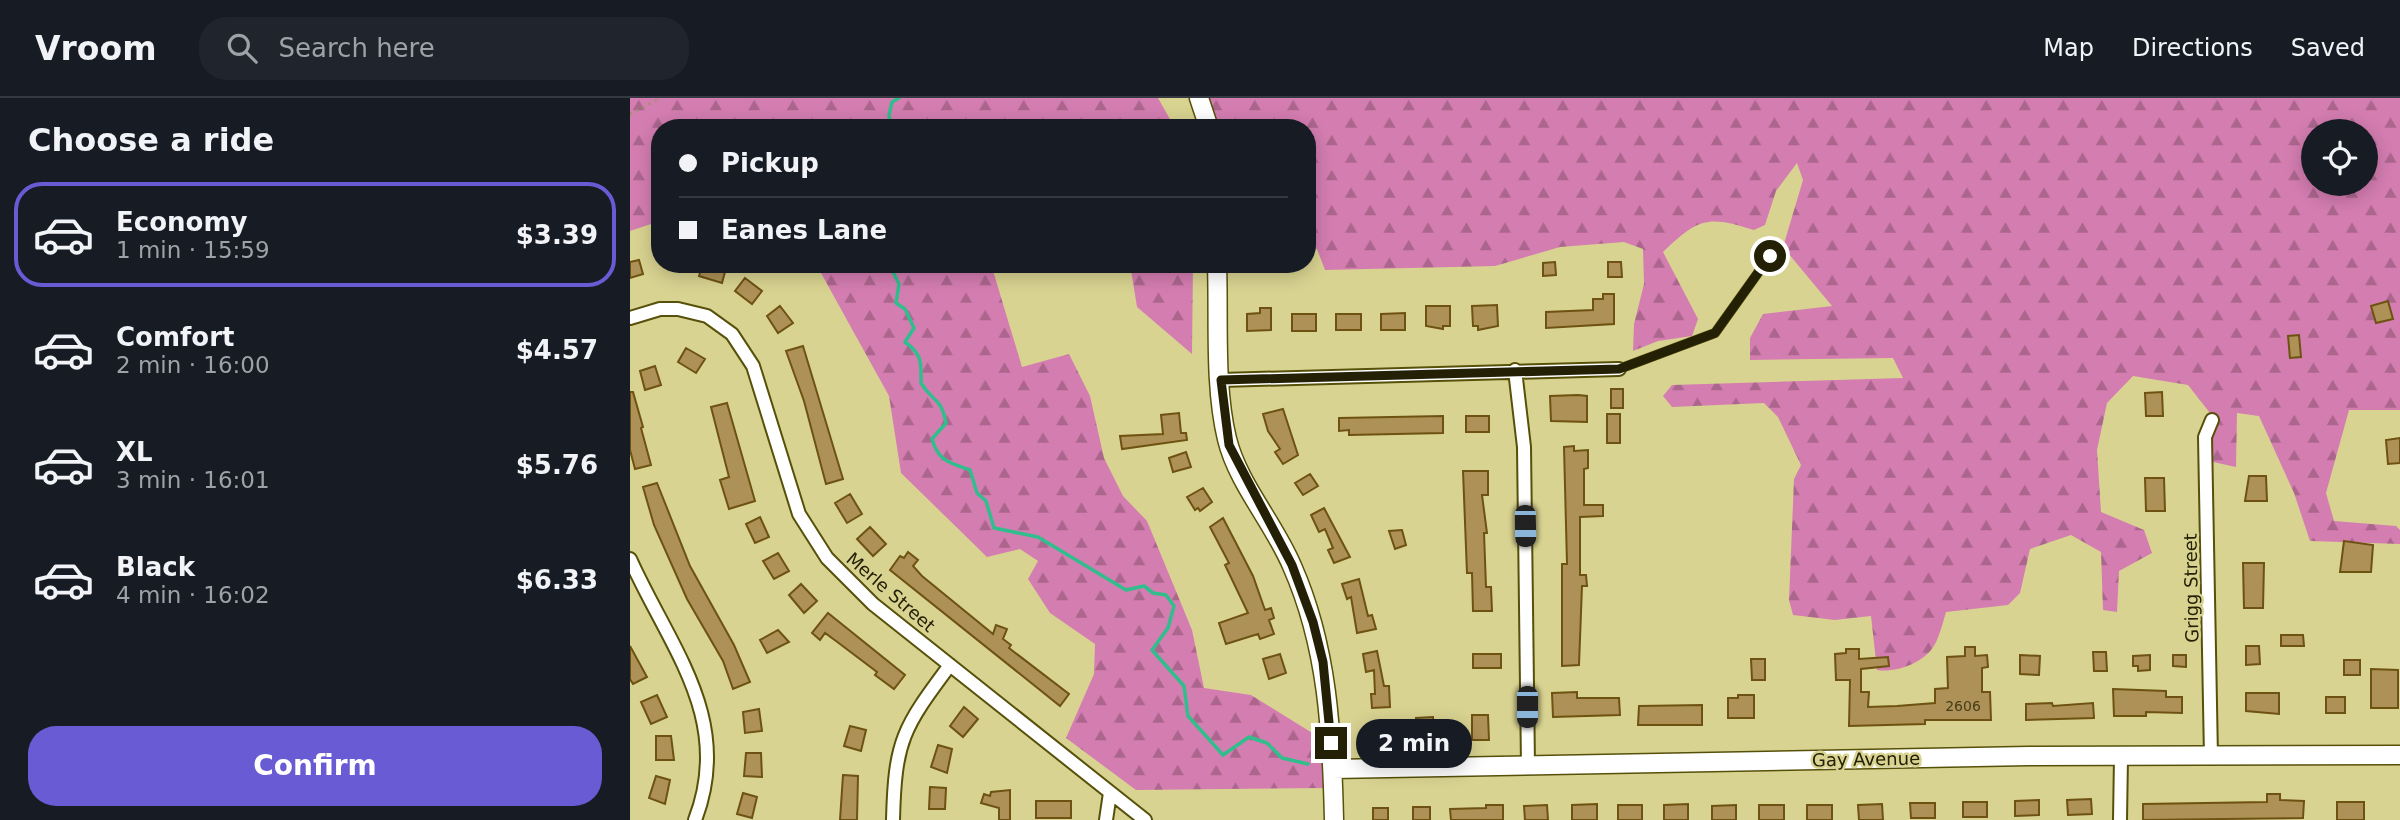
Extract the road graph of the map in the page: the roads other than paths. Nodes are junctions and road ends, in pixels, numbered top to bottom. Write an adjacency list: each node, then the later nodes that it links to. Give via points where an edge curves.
1 (1199, 98): 2 (street)
2 (1206, 119)
3 (1770, 256): 6 (lane, via 1715,333)
4 (1217, 273): 8 (street)
5 (630, 318): 11 (street, Merle Street, via 647,311 678,309 707,316 732,334 753,366 788,485 815,543 856,589)
6 (1619, 369): 7 (street)
7 (1515, 370): 8 (street); 15 (street, via 1524,447)
8 (1221, 380): 16 (street, via 1229,445 1292,565 1313,622 1323,662)
9 (2212, 420): 14 (street, Grigg Street, via 2205,437)
10 (630, 559): 18 (street, via 688,674 706,722 709,761)
11 (950, 665): 17 (street, Merle Street); 19 (street, via 901,741)
12 (2400, 755): 14 (street, Gay Avenue)
13 (2121, 757): 14 (street, Gay Avenue); 15 (street, Gay Avenue); 23 (street)
14 (2211, 757)
15 (1528, 765): 16 (street, Gay Avenue)
16 (1333, 769): 22 (street)
17 (1110, 793): 20 (street); 21 (street, Merle Street)
18 (695, 820)
19 (893, 820)
20 (1106, 820)
21 (1145, 820)
22 (1334, 820)
23 (2120, 820)

